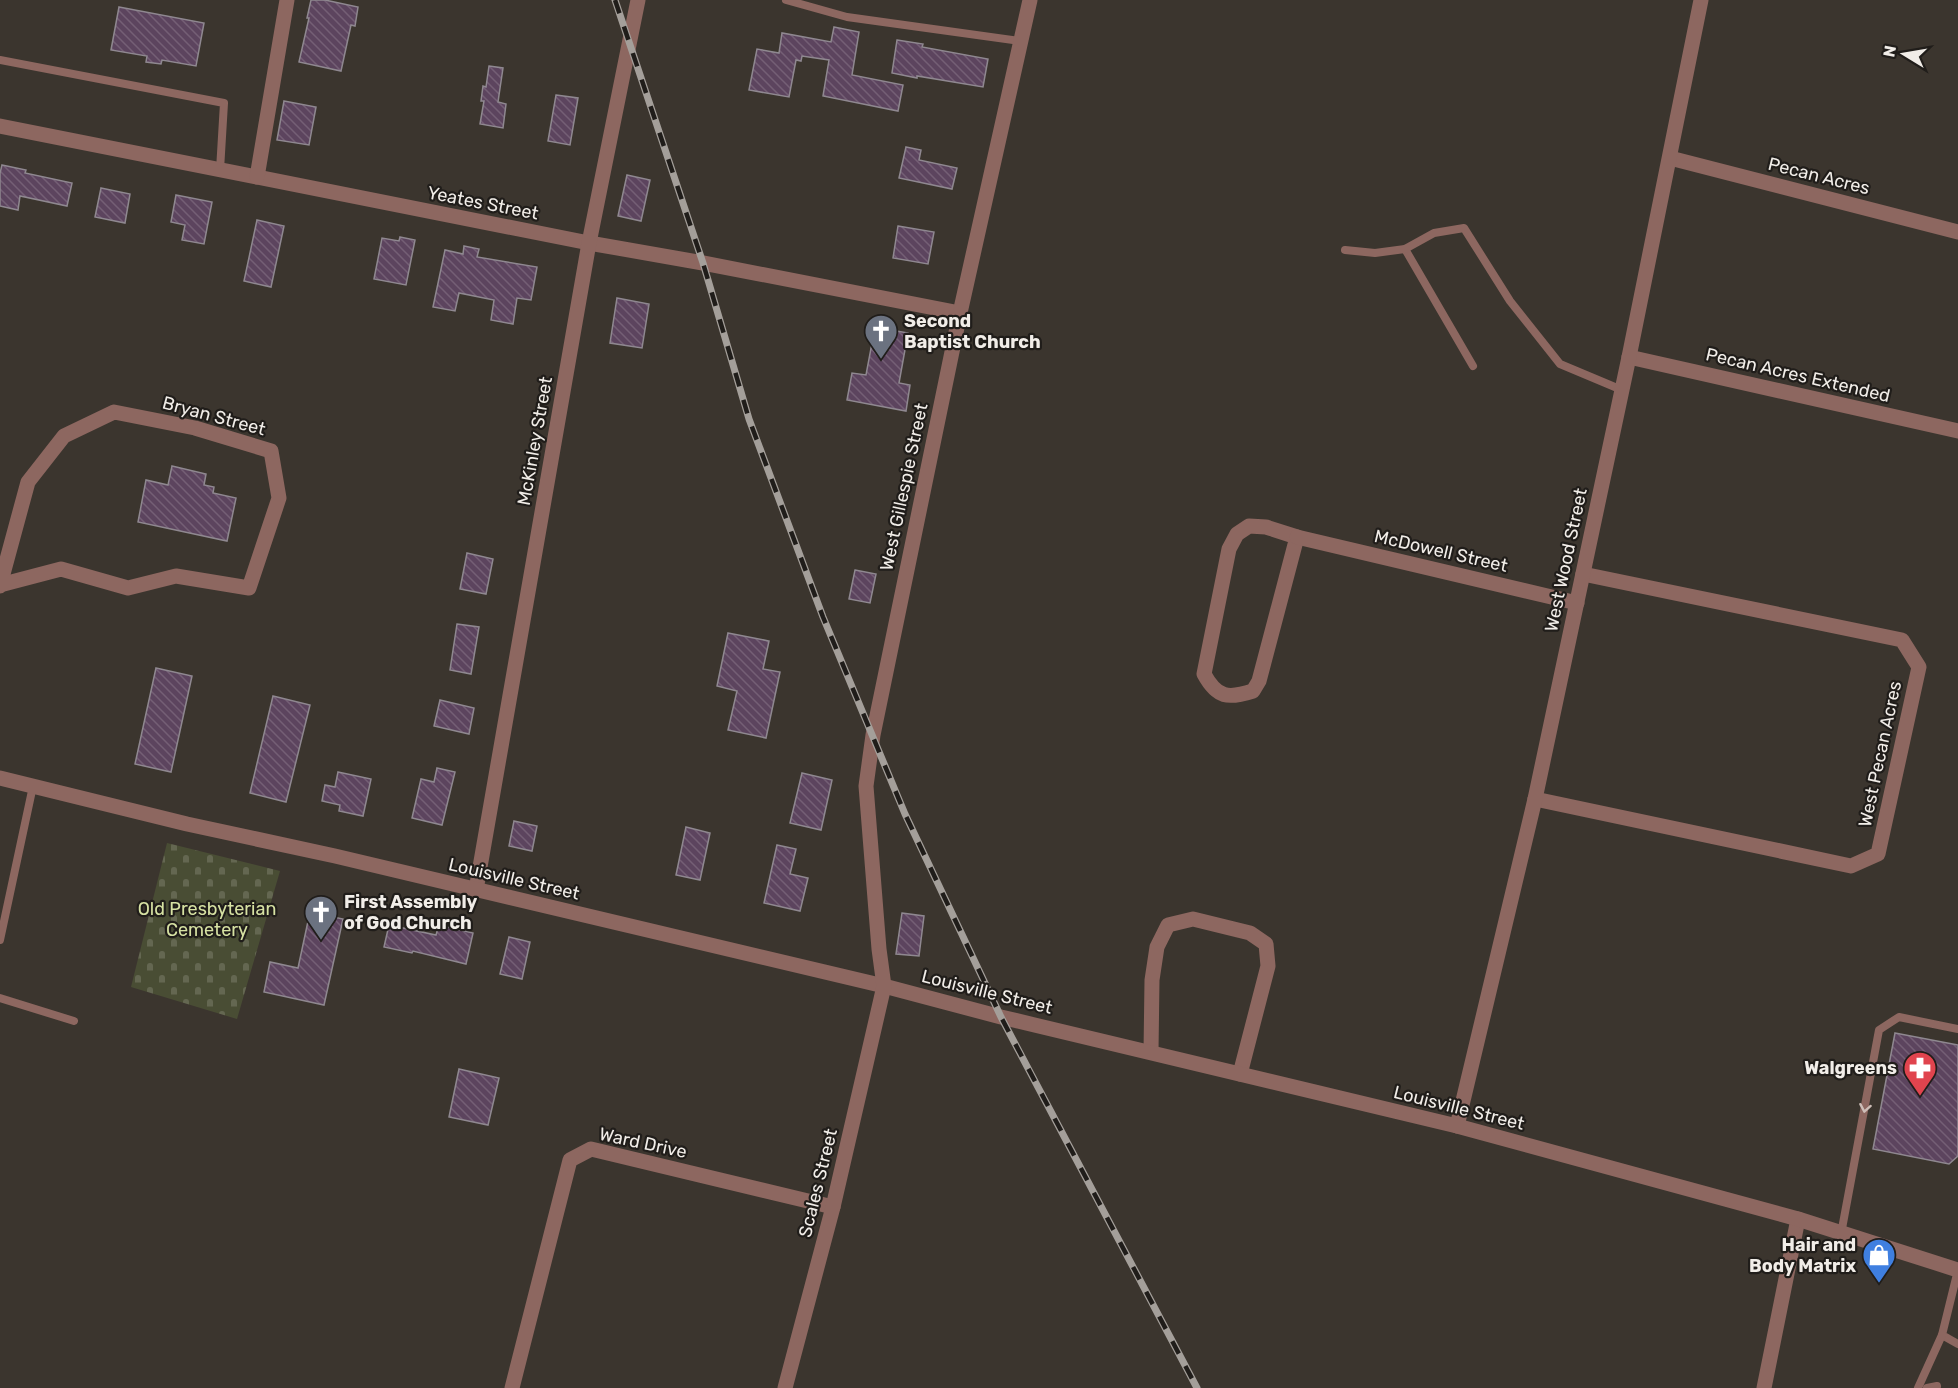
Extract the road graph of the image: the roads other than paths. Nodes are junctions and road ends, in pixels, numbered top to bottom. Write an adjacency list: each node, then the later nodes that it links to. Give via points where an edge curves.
1 (287, 0): 11 (street)
2 (638, 0): 13 (street, McKinley Street)
3 (786, 0): 6 (lane, via 847,17)
4 (1030, 0): 6 (street, West Gillespie Street)
5 (1701, 0): 9 (street, West Wood Street)
6 (1020, 40): 16 (street, West Gillespie Street)
7 (0, 60): 10 (lane, via 224,103)
8 (0, 126): 10 (street, Yeates Street)
9 (1670, 158): 12 (street, Pecan Acres); 17 (street, West Wood Street)
10 (220, 170): 11 (street, Yeates Street)
11 (257, 177): 13 (street, Yeates Street)
12 (1958, 232)
13 (589, 243): 16 (street, Yeates Street); 28 (street, McKinley Street)
14 (1405, 249): 15 (lane, via 1375,253); 18 (lane); 19 (lane, via 1434,233 1464,228 1510,301 1560,364)
15 (1345, 250)
16 (960, 313): 30 (street, West Gillespie Street, via 873,735 866,786)
17 (1629, 357): 19 (street, West Wood Street); 20 (street, Pecan Acres Extended)
18 (1473, 366)
19 (1622, 390): 22 (street, West Wood Street)
20 (1958, 431)
21 (1297, 537): 21 (street, McDowell Street, via 1249,526 1237,534 1229,549 1204,674 1212,688 1223,694 1239,695 1253,690 1259,681); 24 (street, McDowell Street)
22 (1583, 574): 24 (street, West Wood Street); 27 (street, West Pecan Acres, via 1902,640 1919,667 1878,854 1851,866)
23 (0, 585): 23 (street, Bryan Street, via 28,482 64,436 114,412 195,428 271,451 279,498 249,588 176,576 128,588 61,569)
24 (1577, 603): 27 (street, West Wood Street)
25 (0, 778): 26 (street, Louisville Street)
26 (33, 786): 28 (street, Louisville Street); 29 (lane)
27 (1535, 799): 36 (street, West Wood Street)
28 (476, 890): 30 (street, Louisville Street)
29 (0, 940)
30 (884, 986): 34 (street, Louisville Street); 37 (street, Scales Street)
31 (0, 998): 32 (lane)
32 (74, 1021)
33 (1958, 1029): 39 (lane, one-way to 39, via 1899,1017 1879,1030)
34 (1151, 1052): 35 (street, Louisville Street); 35 (street, via 1152,980 1157,947 1168,925 1192,920 1250,933 1266,944 1268,966)
35 (1240, 1074): 36 (street, Louisville Street)
36 (1457, 1126): 38 (street, Louisville Street)
37 (833, 1207): 44 (street, Ward Drive, via 591,1149 570,1160); 45 (street, Scales Street)
38 (1798, 1219): 39 (street, Louisville Street); 46 (street)
39 (1841, 1233): 40 (street, Louisville Street)
40 (1958, 1270): 41 (lane)
41 (1942, 1335): 42 (lane); 47 (lane)
42 (1958, 1344)
43 (1937, 1386): 48 (lane)
44 (512, 1388)
45 (785, 1388)
46 (1764, 1388)
47 (1918, 1388)
48 (1927, 1388)

